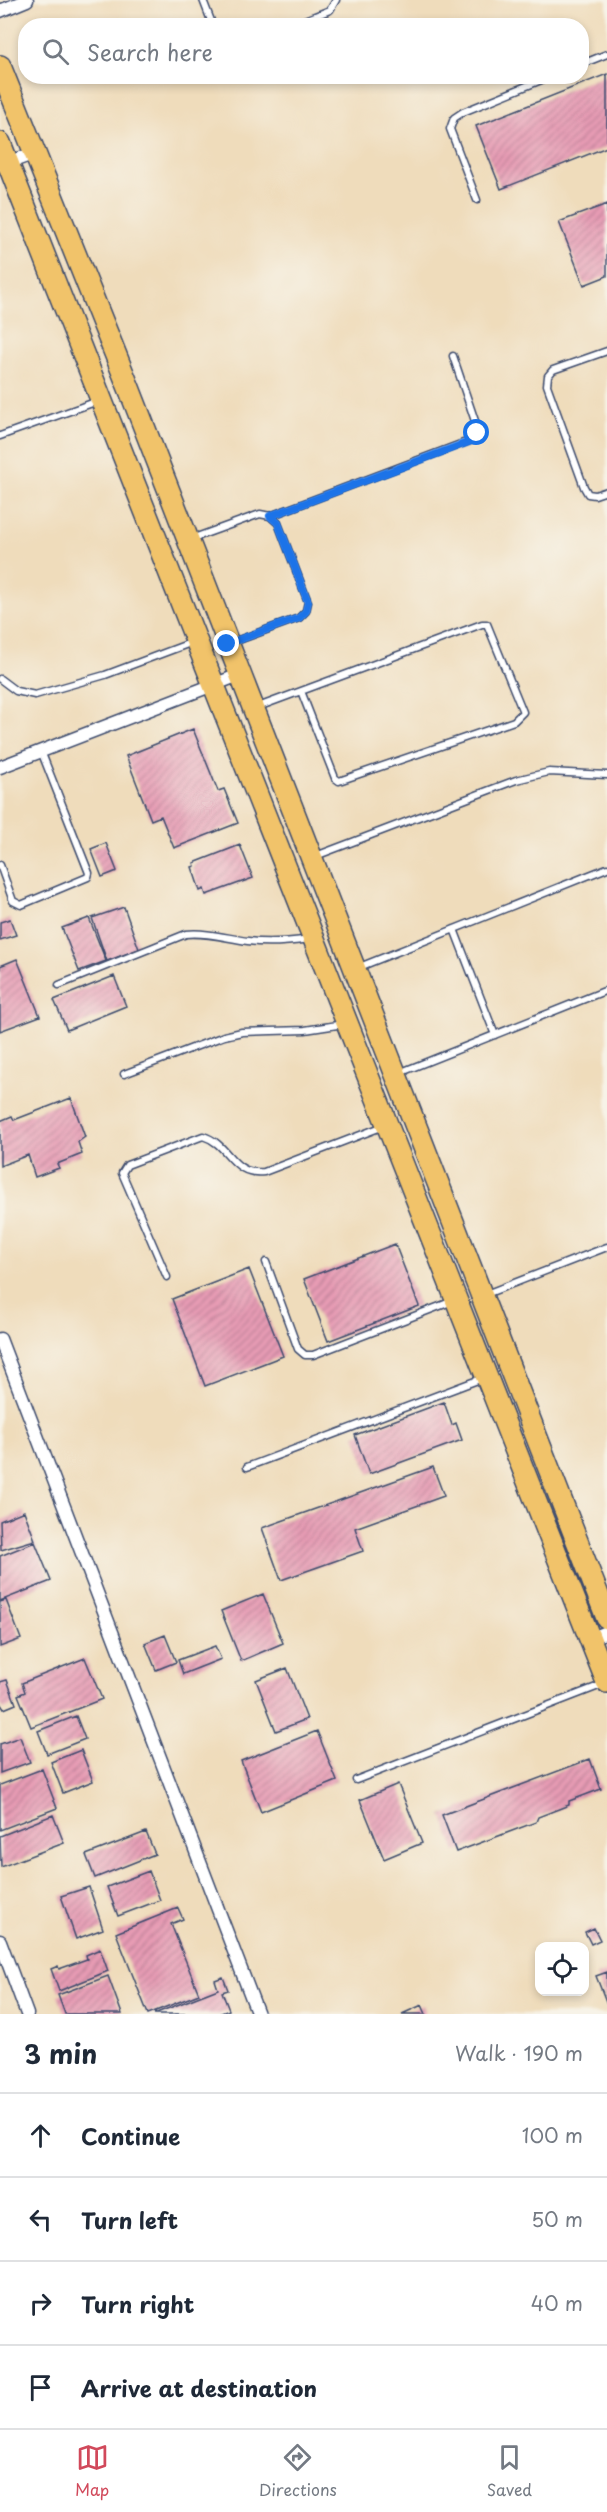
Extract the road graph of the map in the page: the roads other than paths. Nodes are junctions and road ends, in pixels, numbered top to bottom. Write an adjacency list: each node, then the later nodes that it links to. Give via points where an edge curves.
1 (27, 0): 4 (street)
2 (202, 0): 5 (lane)
3 (336, 0): 6 (lane, via 330,10)
4 (0, 11)
5 (210, 18)
6 (310, 18)
7 (607, 54): 8 (lane)
8 (589, 61)
9 (0, 66): 11 (highway)
10 (531, 84): 13 (lane, via 454,118 450,129)
11 (35, 153): 12 (street); 20 (highway)
12 (2, 157): 16 (highway)
13 (477, 200)
14 (607, 351): 18 (lane, via 553,370 547,385 588,494)
15 (453, 356): 19 (lane, via 476,424 474,439)
16 (101, 400): 17 (lane); 21 (highway)
17 (0, 436)
18 (607, 490)
19 (270, 516): 20 (lane, via 260,514 242,519); 22 (lane, via 278,523 308,602 306,611 299,618)
20 (188, 541): 22 (highway)
21 (196, 640): 24 (lane, via 105,675 35,695 16,691); 25 (highway)
22 (227, 644): 23 (highway)
23 (239, 675): 25 (street); 27 (highway)
24 (0, 679)
25 (214, 685): 28 (street); 35 (highway)
26 (301, 691): 26 (lane, via 487,624 523,712 514,721 339,781); 27 (lane)
27 (252, 709): 31 (highway)
28 (41, 751): 29 (street); 32 (lane, via 88,877 21,905 13,901)
29 (0, 767)
30 (607, 775): 31 (lane, via 549,772 516,780)
31 (310, 858): 36 (highway)
32 (0, 865)
33 (607, 868): 34 (lane)
34 (454, 929): 36 (lane); 40 (lane)
35 (314, 939): 37 (lane, via 277,943 186,934); 39 (highway)
36 (354, 970): 42 (highway)
37 (59, 985)
38 (607, 990): 40 (lane)
39 (347, 1023): 41 (lane, via 224,1036); 43 (highway)
40 (495, 1035): 42 (lane)
41 (124, 1074)
42 (395, 1075): 47 (highway)
43 (387, 1125): 46 (lane, via 252,1174 203,1136 127,1165 122,1173); 48 (highway)
44 (607, 1247): 47 (lane)
45 (266, 1262): 48 (lane, via 298,1349 305,1355 313,1356)
46 (168, 1277)
47 (482, 1295): 52 (highway)
48 (456, 1300): 50 (highway)
49 (1, 1346): 58 (street)
50 (487, 1377): 51 (lane); 53 (highway)
51 (247, 1467)
52 (607, 1618)
53 (598, 1635): 54 (highway)
54 (607, 1683): 55 (lane)
55 (356, 1780)
56 (0, 1941): 57 (street)
57 (27, 2014)
58 (258, 2014)

